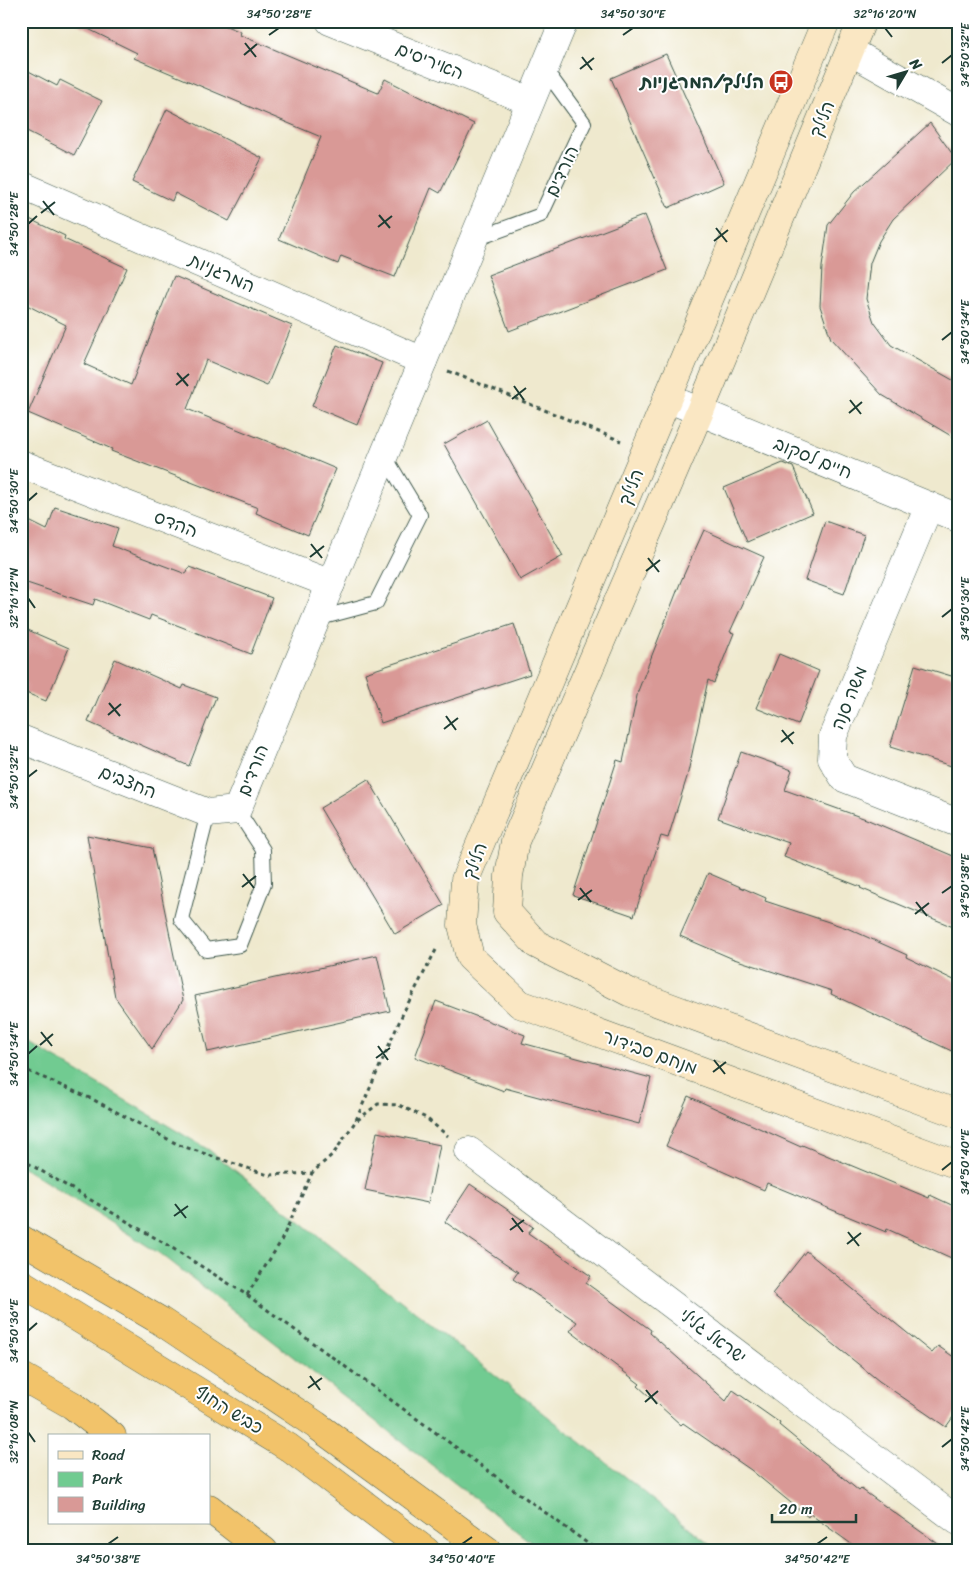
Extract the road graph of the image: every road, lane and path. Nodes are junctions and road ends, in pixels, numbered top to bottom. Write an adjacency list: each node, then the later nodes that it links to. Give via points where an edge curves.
1 (330, 21): 7 (street, האיריסים)
2 (564, 21): 6 (street, הורדים)
3 (826, 21): 12 (street, הלילך)
4 (862, 21): 5 (street, הלילך)
5 (850, 51): 8 (street); 13 (street, הלילך)
6 (544, 68): 7 (street, הורדים); 10 (lane, הורדים, via 584,123 541,215)
7 (530, 101): 10 (street, הורדים)
8 (958, 112)
9 (21, 185): 11 (street, המרגניות)
10 (473, 240): 11 (street, הורדים)
11 (423, 362): 14 (path); 15 (street, הורדים)
12 (667, 398): 13 (street, חיים לסקוב); 14 (street, הלילך)
13 (700, 411): 17 (street, חיים לסקוב); 27 (street, הלילך, via 515,841 507,912 536,944 629,992)
14 (647, 451): 25 (street, הלילך, via 465,880 462,925)
15 (384, 455): 19 (street, הורדים); 20 (lane, via 420,515 376,603)
16 (21, 464): 19 (street, ההדס)
17 (929, 506): 18 (street, חיים לסקוב); 24 (street, משה סנה, via 833,736 832,759 844,778)
18 (958, 518)
19 (331, 584): 20 (street, הורדים)
20 (316, 618): 22 (street, הורדים)
21 (21, 739): 23 (street, החצבים)
22 (237, 810): 23 (street, החצבים); 23 (lane, הורדים, via 263,850 264,884 240,945 206,950 181,919)
23 (208, 813)
24 (958, 823)
25 (470, 958): 28 (path, via 437,948 404,1011); 31 (street, מנחם סבידור, via 520,1004)
26 (21, 1068): 32 (path, via 92,1099 179,1145 268,1176)
27 (958, 1114)
28 (355, 1122): 29 (path, via 378,1104 399,1104 426,1118); 32 (path, via 334,1153)
29 (469, 1151): 39 (street, ישראל גלילי)
30 (21, 1158): 35 (path)
31 (958, 1165)
32 (312, 1173): 35 (path, via 280,1243)
33 (21, 1239): 42 (highway, via 159,1320 316,1425)
34 (21, 1283): 41 (highway, כביש החוף, via 288,1447)
35 (247, 1295): 43 (path)
36 (21, 1376): 37 (highway, via 72,1406)
37 (109, 1434)
38 (210, 1509): 40 (highway)
39 (958, 1521)
40 (262, 1551)
41 (426, 1551)
42 (488, 1551)
43 (598, 1551)

